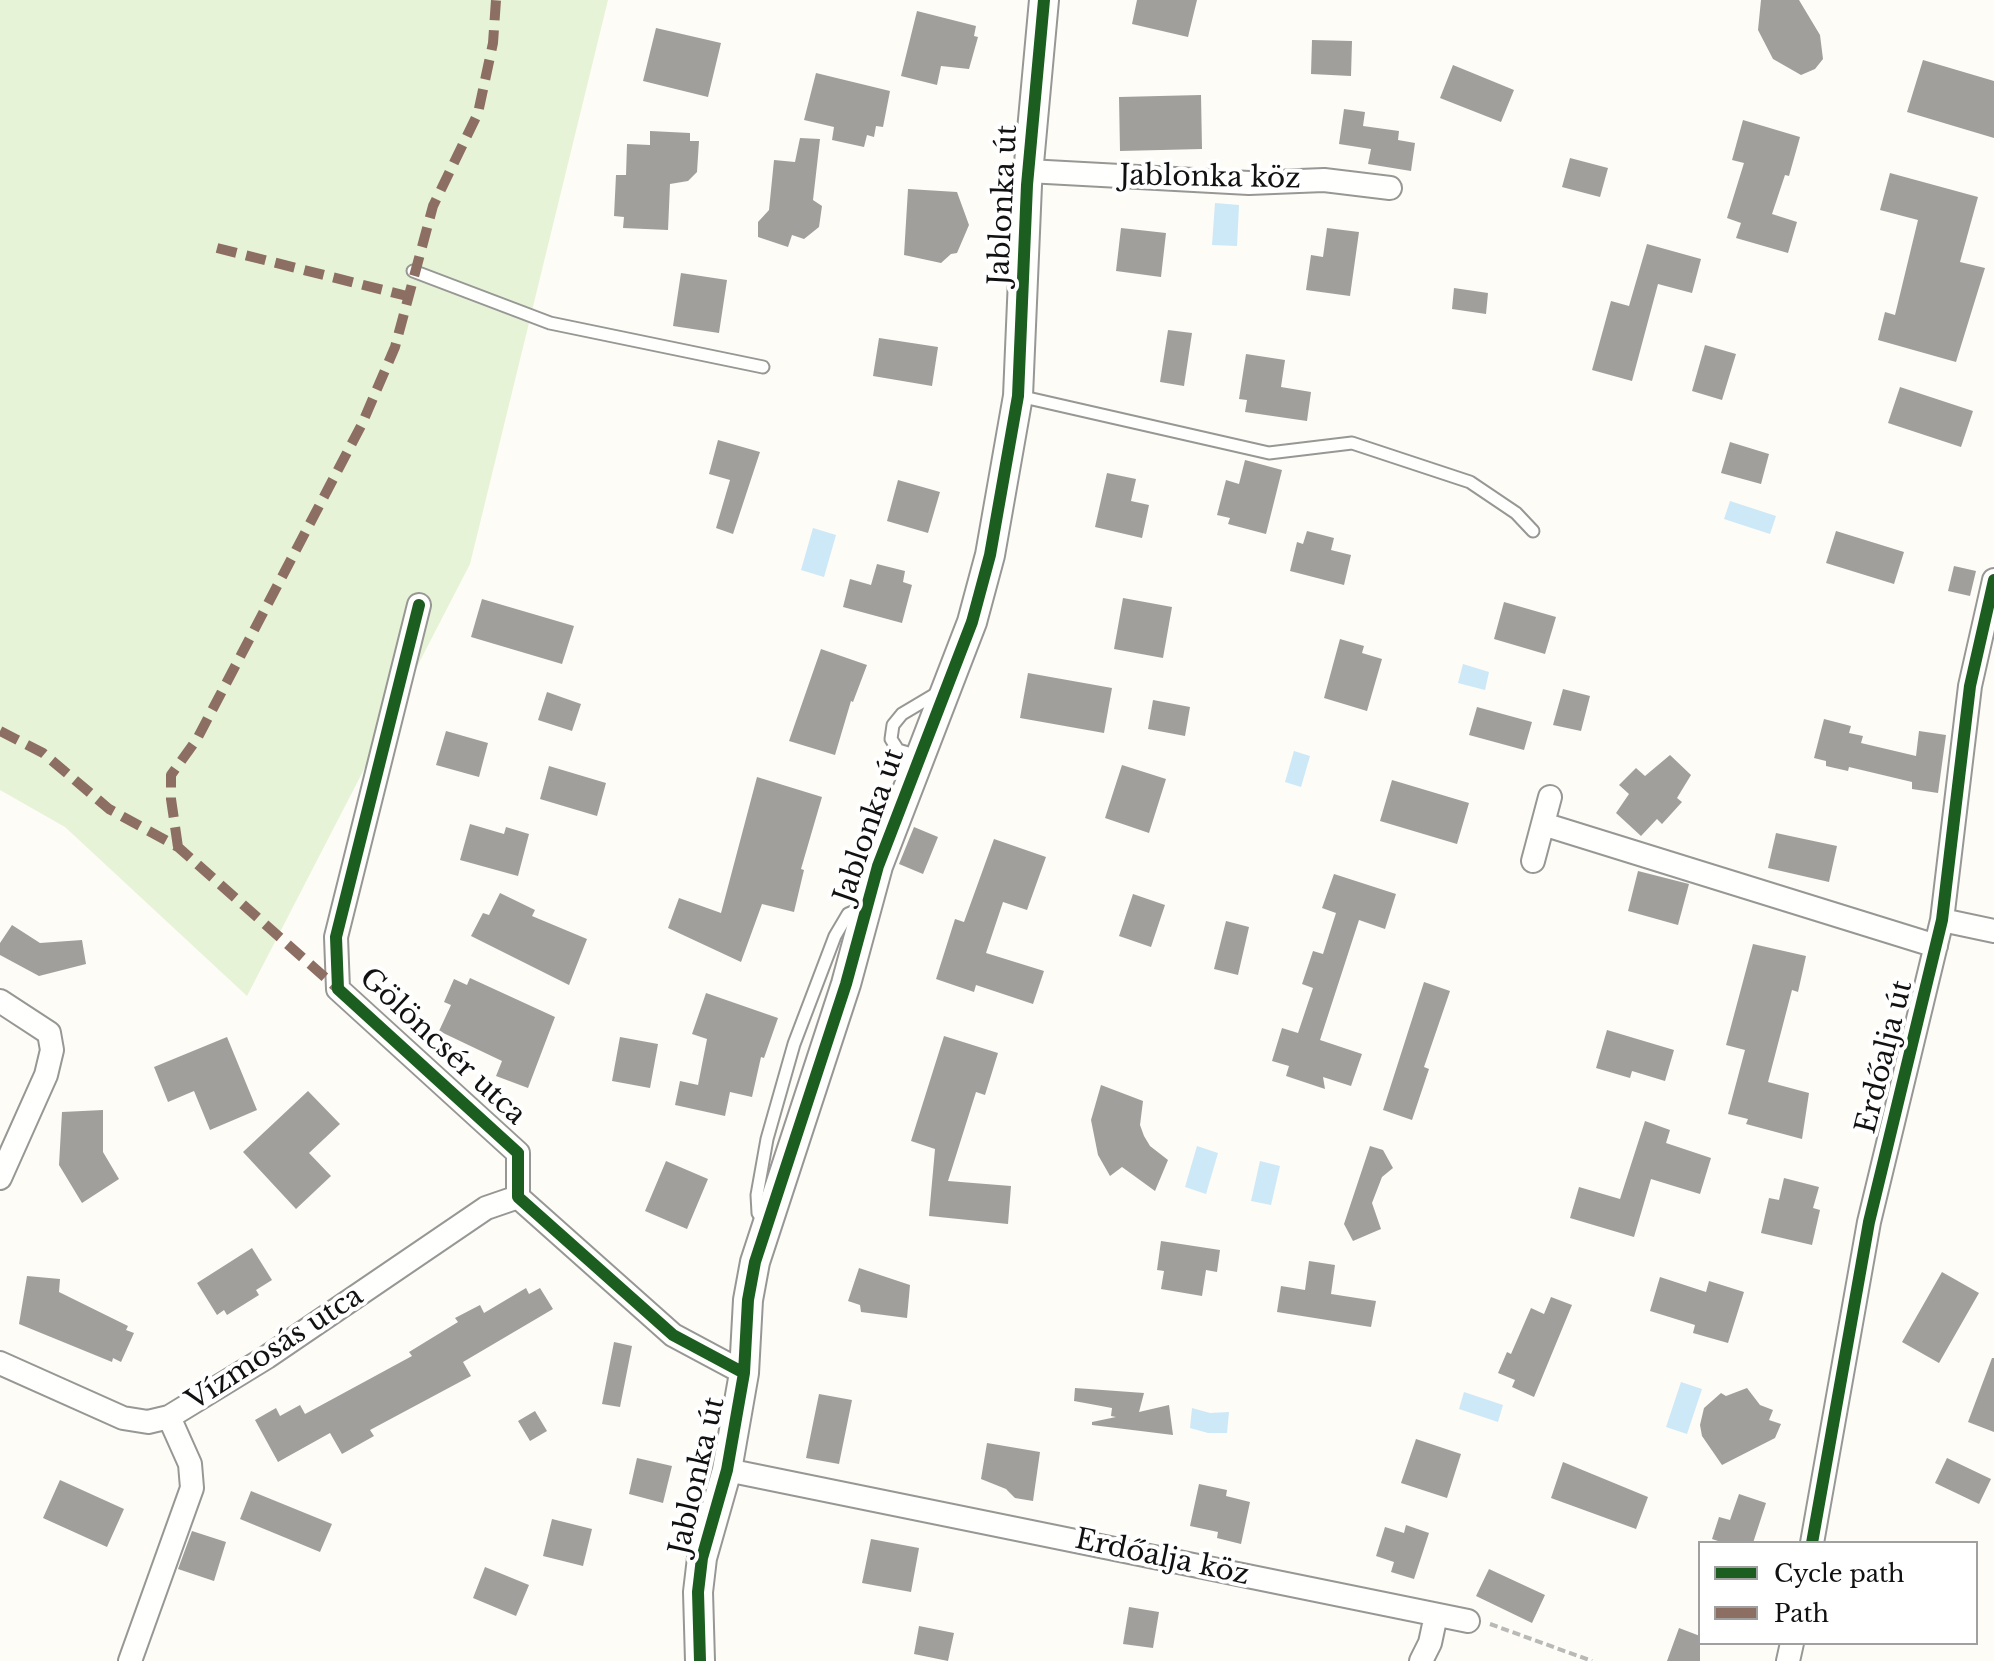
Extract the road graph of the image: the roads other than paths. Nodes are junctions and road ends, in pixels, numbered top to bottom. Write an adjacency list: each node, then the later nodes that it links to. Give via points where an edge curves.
1 (1044, 0): 2 (street, Jablonka út)
2 (1028, 171): 3 (street, Jablonka köz, via 1249,183 1324,180); 6 (street, Jablonka út)
3 (1390, 188)
4 (413, 271): 5 (lane, via 550,323)
5 (763, 367)
6 (1018, 396): 7 (lane, via 1269,453 1352,443 1470,482); 20 (street, Jablonka út, via 990,555 972,622 918,756 766,1226 748,1300)
7 (1533, 531)
8 (1994, 580): 13 (street, Erdőalja út, via 1970,686)
9 (419, 605): 18 (street, Gölöncsér utca, via 336,937 338,989 518,1153)
10 (1550, 797): 11 (street)
11 (1543, 824): 12 (street); 15 (street)
12 (1533, 861)
13 (1942, 920): 14 (street); 15 (street, Erdőalja út)
14 (1994, 931)
15 (1936, 946): 23 (street, Erdőalja út, via 1863,1250)
16 (0, 1001): 17 (street, via 49,1033 52,1050)
17 (0, 1178)
18 (518, 1197): 20 (street, via 673,1335); 21 (street, Vízmosás utca, via 486,1208)
19 (0, 1363): 21 (street, via 123,1418 148,1422)
20 (744, 1373): 22 (street, Jablonka út)
21 (169, 1417): 26 (street, Vízmosás utca, via 190,1464 192,1488)
22 (727, 1470): 24 (street, Erdőalja köz); 27 (street, Jablonka út, via 702,1558)
23 (1812, 1541)
24 (1436, 1615): 25 (street, Erdőalja köz); 28 (street)
25 (1468, 1621)
26 (130, 1661)
27 (700, 1661)
28 (1421, 1661)

